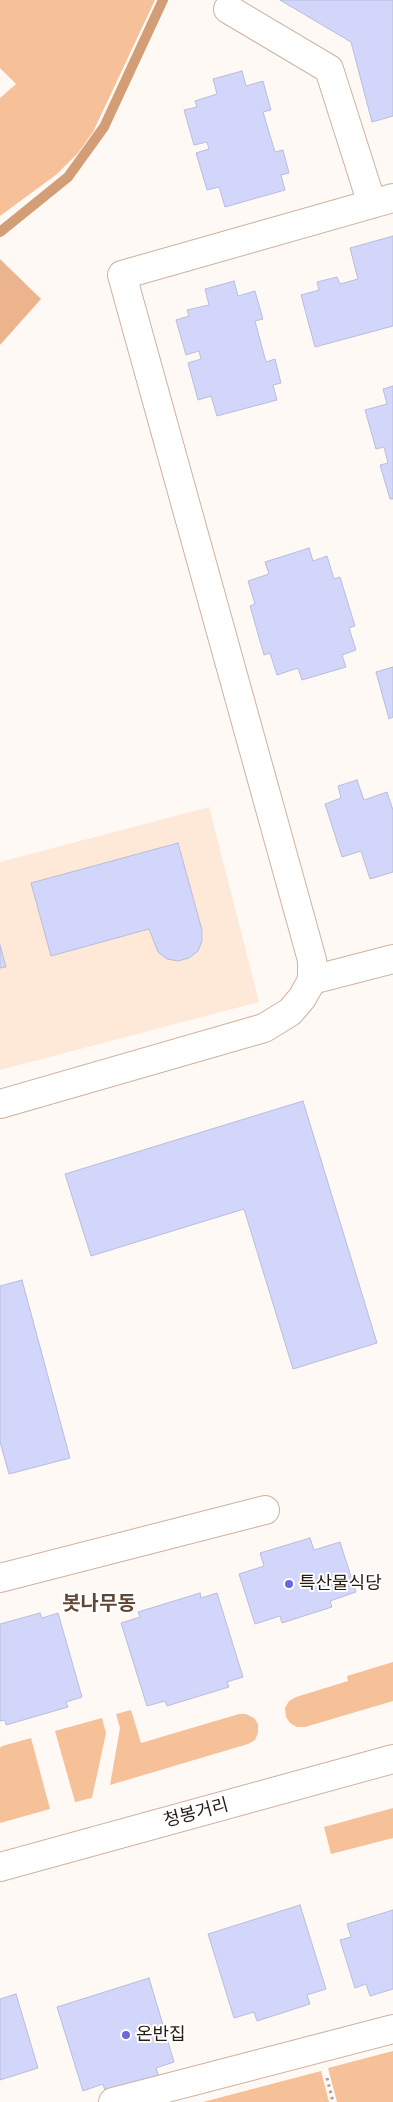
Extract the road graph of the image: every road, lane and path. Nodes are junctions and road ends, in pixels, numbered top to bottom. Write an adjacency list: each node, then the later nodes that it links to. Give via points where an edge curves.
1 (228, 8): 2 (street, via 329,69)
2 (382, 201): 4 (street, via 122,275 312,960)
3 (393, 959): 4 (street)
4 (312, 980): 5 (street, via 290,1012 264,1028)
5 (0, 1104)
6 (265, 1510): 7 (street)
7 (0, 1578)
8 (393, 1759): 9 (street, 청봉거리)
9 (0, 1867)
10 (393, 2029): 11 (street)
11 (113, 2102)

